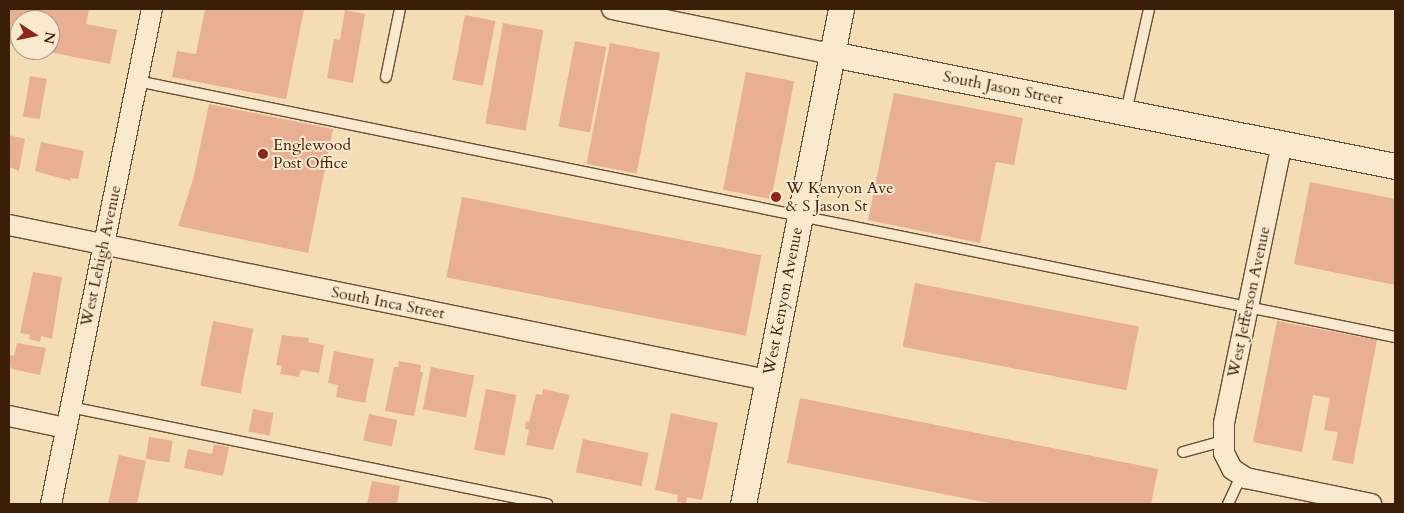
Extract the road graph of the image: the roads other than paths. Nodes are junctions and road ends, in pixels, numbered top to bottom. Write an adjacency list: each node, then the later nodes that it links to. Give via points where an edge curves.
1 (152, 9): 8 (street, West Lehigh Avenue)
2 (400, 9): 7 (lane)
3 (612, 9): 6 (street, South Jason Street)
4 (841, 9): 6 (street, West Kenyon Avenue)
5 (1149, 9): 9 (lane)
6 (832, 54): 9 (street, South Jason Street); 12 (street, West Kenyon Avenue)
7 (386, 77)
8 (137, 81): 12 (lane); 14 (street, West Lehigh Avenue)
9 (1126, 112): 10 (street, South Jason Street)
10 (1282, 143): 11 (street, South Jason Street); 15 (street, West Jefferson Avenue)
11 (1395, 166)
12 (800, 217): 15 (lane); 17 (street, West Kenyon Avenue)
13 (9, 225): 14 (street, South Inca Street)
14 (104, 245): 17 (street, South Inca Street); 18 (street, West Lehigh Avenue)
15 (1248, 307): 16 (lane); 21 (street, West Jefferson Avenue)
16 (1395, 337)
17 (767, 380): 26 (street, West Kenyon Avenue)
18 (70, 407): 20 (street, West Lehigh Avenue); 25 (lane)
19 (9, 416): 20 (street)
20 (66, 428): 24 (street, West Lehigh Avenue)
21 (1223, 442): 22 (lane); 23 (street, West Jefferson Avenue)
22 (1183, 452)
23 (1234, 469): 27 (lane); 28 (street)
24 (51, 504)
25 (547, 504)
26 (742, 504)
27 (1228, 504)
28 (1371, 504)

